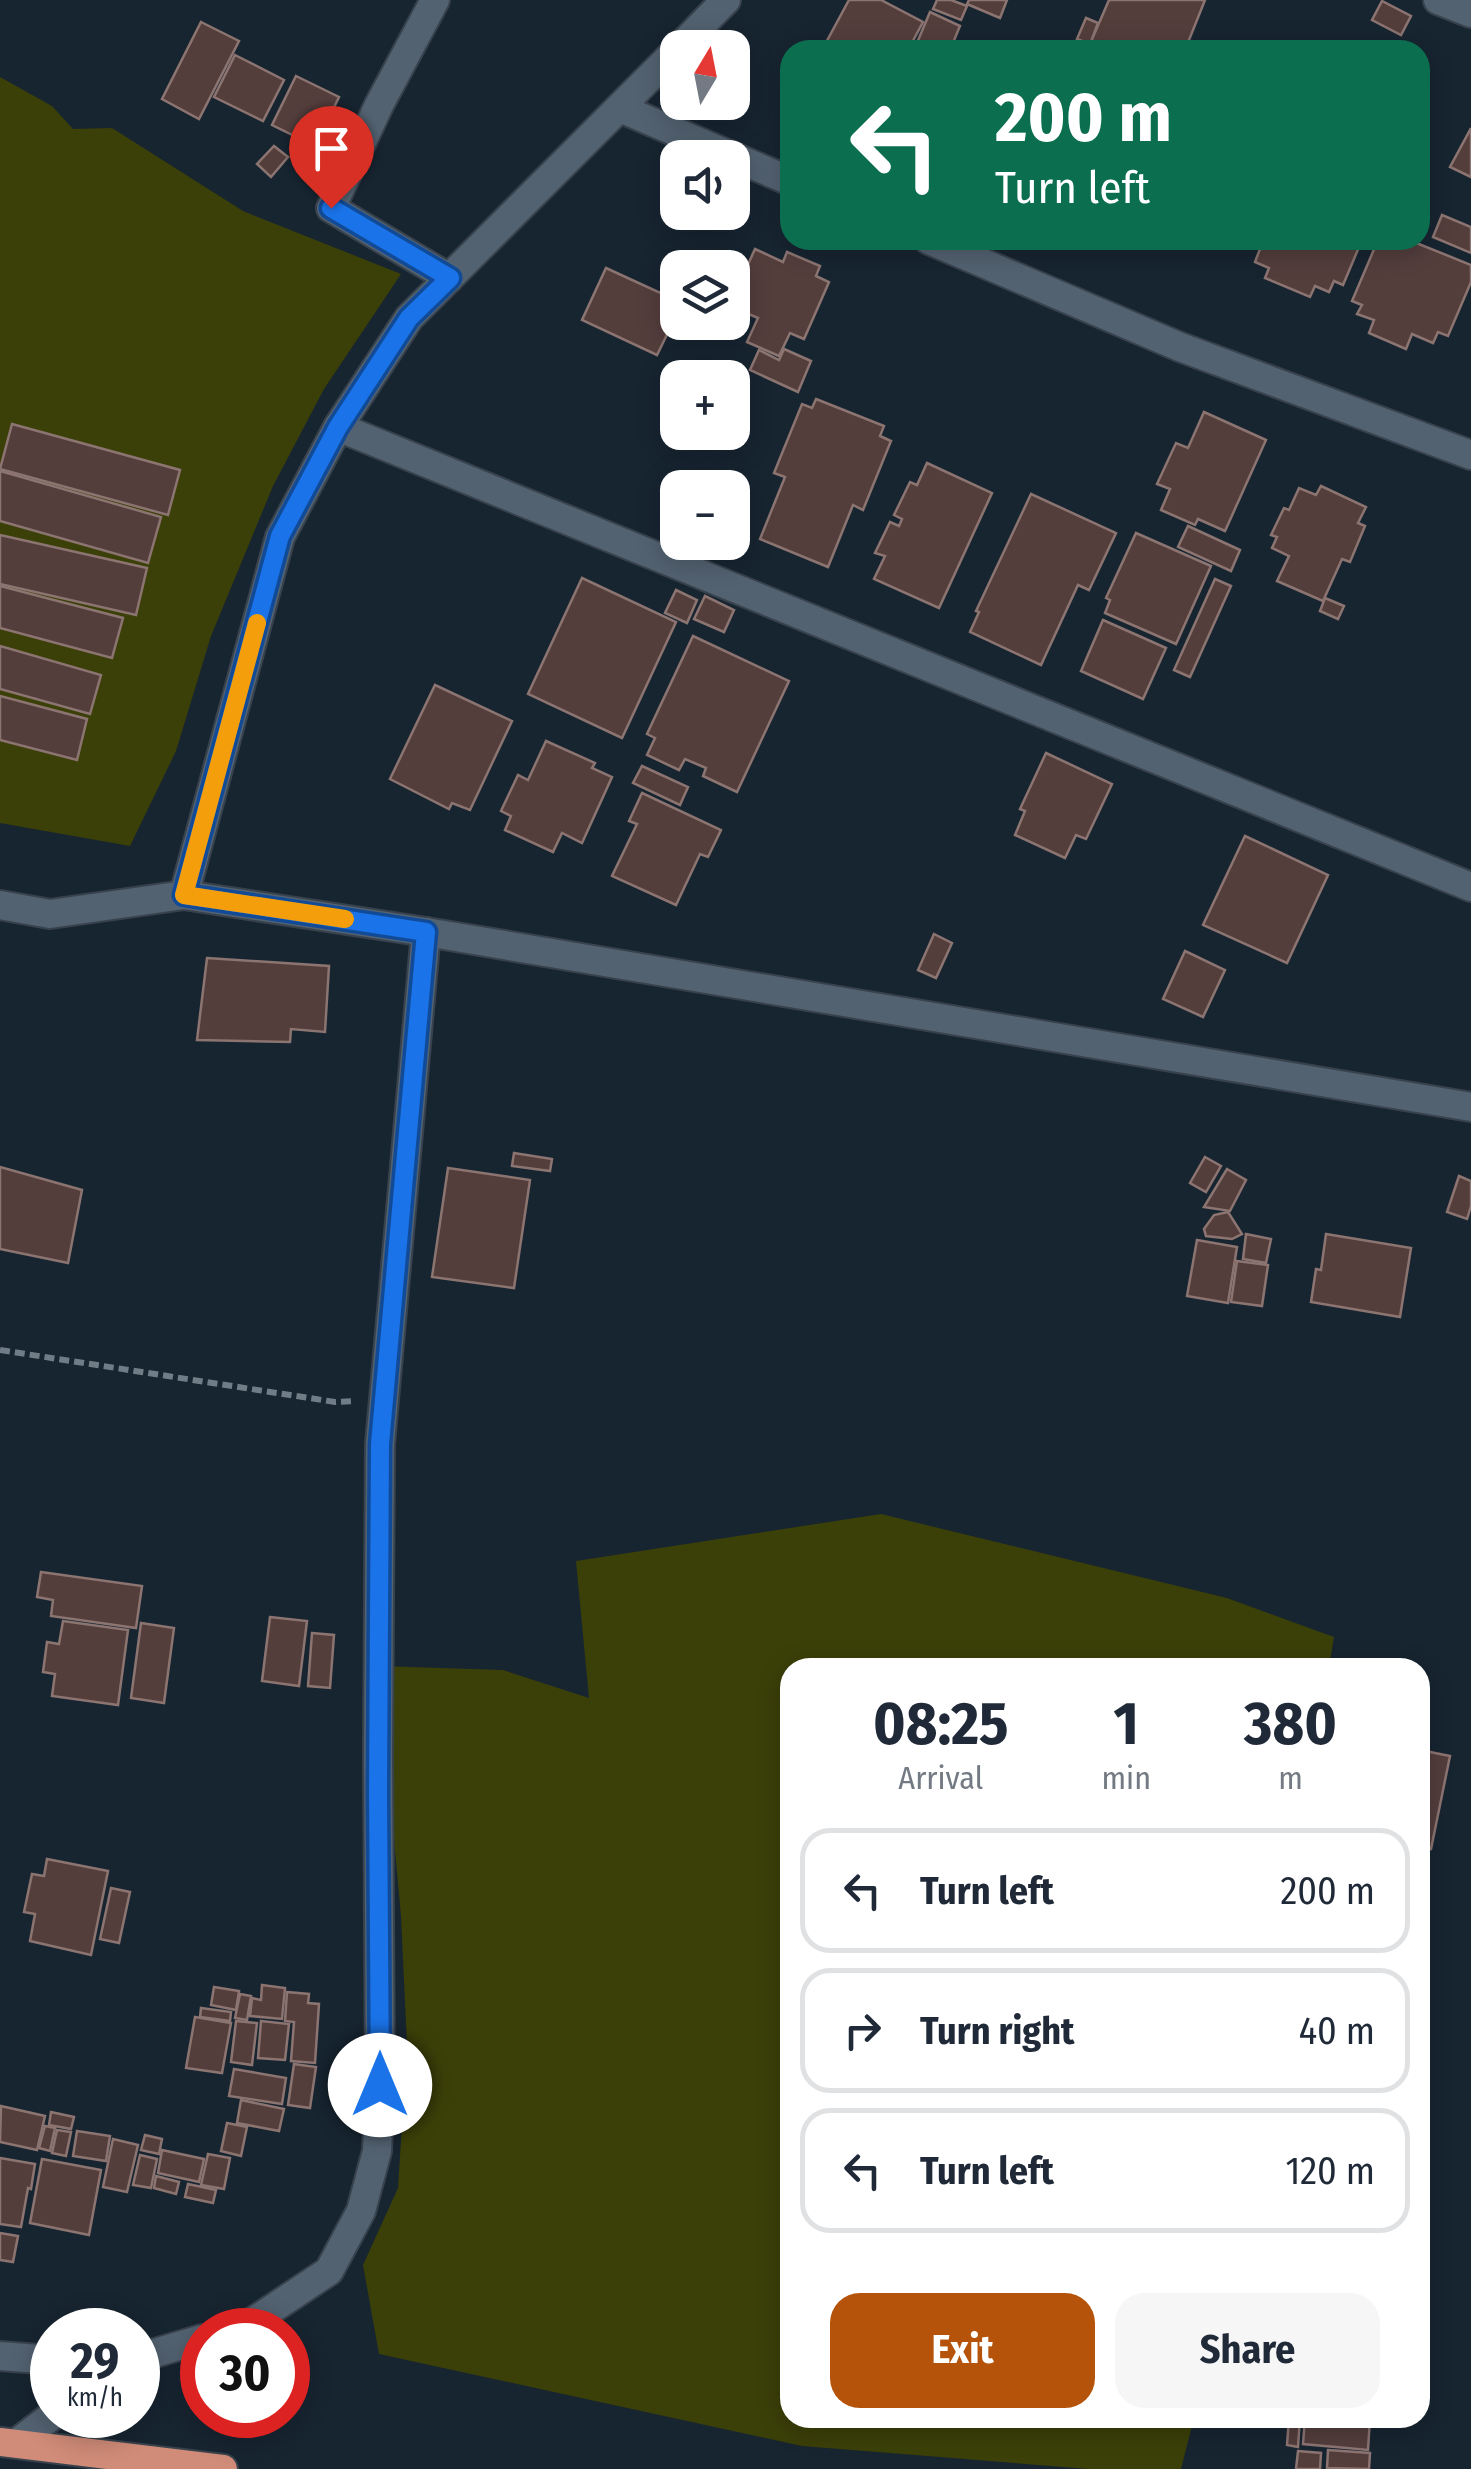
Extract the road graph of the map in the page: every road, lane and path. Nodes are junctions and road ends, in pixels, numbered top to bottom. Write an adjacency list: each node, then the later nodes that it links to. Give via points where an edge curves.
1 (436, 0): 10 (street, via 331,208)
2 (726, 0): 5 (street)
3 (1438, 0): 4 (street)
4 (1471, 14)
5 (696, 30)
6 (660, 67): 7 (street)
7 (620, 108): 8 (street); 10 (street)
8 (780, 177)
9 (952, 250): 12 (street, via 1180,347)
10 (450, 278): 11 (street, via 409,318)
11 (338, 427): 13 (street); 14 (street, via 280,536)
12 (1471, 455)
13 (1471, 887)
14 (184, 895): 15 (street, via 50,914); 16 (street)
15 (0, 905)
16 (426, 932): 17 (street); 19 (street)
17 (1471, 1107)
18 (0, 1350): 19 (path, via 335,1402)
19 (384, 1399): 20 (street, via 377,2151 361,2211 329,2270)
20 (273, 2308)
21 (0, 2356): 22 (street)
22 (30, 2358)
23 (9, 2442): 24 (highway)
24 (222, 2469)

